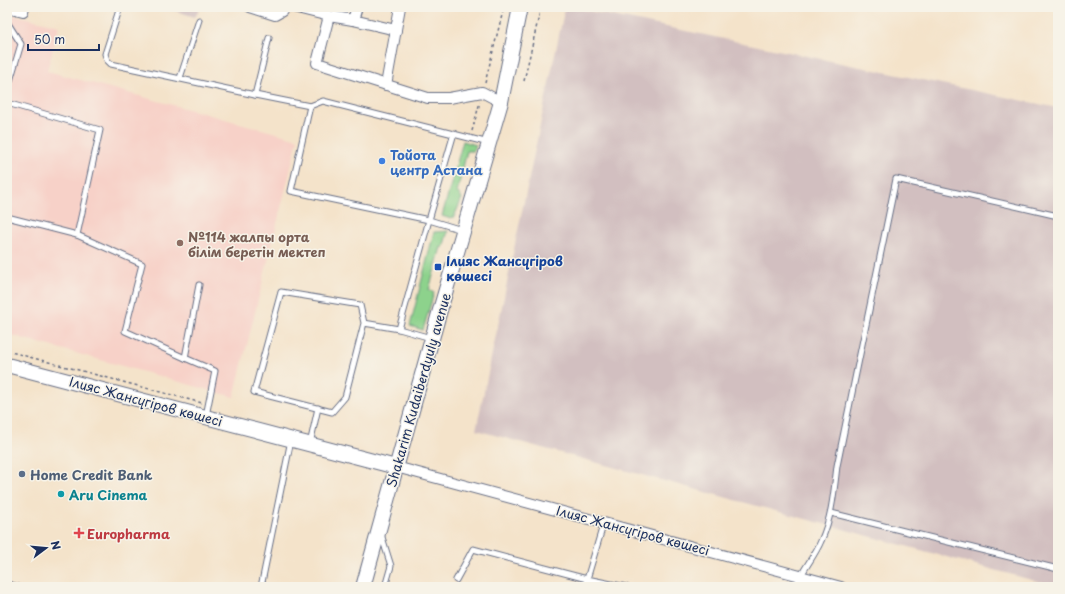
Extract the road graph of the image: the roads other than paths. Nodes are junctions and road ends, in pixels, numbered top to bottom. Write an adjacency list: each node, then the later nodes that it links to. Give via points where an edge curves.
1 (24, 7): 9 (street, via 23,11)
2 (120, 7): 16 (lane, via 105,54 107,60 111,64)
3 (250, 7): 4 (street, via 275,15)
4 (284, 7)
5 (293, 7): 10 (street)
6 (356, 7): 12 (street)
7 (400, 7): 14 (street)
8 (520, 7): 20 (main road, Shakarim Kudaiberdyuly avenue)
9 (7, 8)
10 (329, 16): 12 (street); 17 (street, via 317,63)
11 (199, 20): 16 (lane)
12 (354, 20): 14 (street)
13 (7, 22): 18 (lane, via 21,44)
14 (396, 30): 17 (street)
15 (269, 38): 19 (lane)
16 (180, 78): 19 (lane)
17 (386, 85): 20 (street, via 428,98 449,98 482,92)
18 (7, 91)
19 (255, 95): 22 (lane)
20 (501, 102): 24 (main road, Shakarim Kudaiberdyuly avenue)
21 (7, 104): 29 (lane, via 100,130)
22 (310, 106): 23 (lane, via 323,101); 27 (lane, via 291,192)
23 (454, 133): 24 (lane); 27 (lane)
24 (489, 143): 28 (main road, Shakarim Kudaiberdyuly avenue)
25 (1058, 216): 41 (lane, via 896,179 837,466)
26 (7, 217): 29 (lane)
27 (429, 220): 28 (lane); 32 (lane)
28 (464, 230): 33 (main road, Shakarim Kudaiberdyuly avenue)
29 (77, 235): 34 (lane, via 142,264 125,331)
30 (199, 285): 34 (lane)
31 (364, 323): 32 (lane); 36 (lane, via 345,397 332,412); 36 (lane, via 360,306 281,292 254,392)
32 (399, 329): 33 (lane)
33 (433, 338): 40 (main road, Shakarim Kudaiberdyuly avenue)
34 (185, 358): 37 (lane, via 215,371)
35 (7, 365): 37 (main road, Ілияс Жансүгіров көшесі)
36 (318, 408): 39 (lane)
37 (207, 410): 38 (main road, Ілияс Жансүгіров көшесі)
38 (292, 439): 39 (main road, Ілияс Жансүгіров көшесі); 50 (lane)
39 (310, 444): 40 (main road, Ілияс Жансүгіров көшесі)
40 (396, 466): 42 (street, Ілияс Жансүгіров көшесі); 43 (main road, Shakarim Kudaiberdyuly avenue)
41 (831, 513): 44 (lane); 45 (lane, via 821,542)
42 (604, 522): 45 (street, Ілияс Жансүгіров көшесі); 46 (lane)
43 (379, 528): 51 (main road, Shakarim Kudaiberdyuly avenue); 52 (lane, via 391,566)
44 (1058, 569)
45 (800, 575): 55 (lane); 56 (street, Ілияс Жансүгіров көшесі)
46 (587, 579): 47 (lane, via 474,549); 53 (lane); 54 (lane)
47 (456, 580)
48 (7, 584): 49 (lane)
49 (18, 587)
50 (261, 587)
51 (363, 587)
52 (385, 587)
53 (585, 587)
54 (626, 587)
55 (796, 587)
56 (841, 587)

